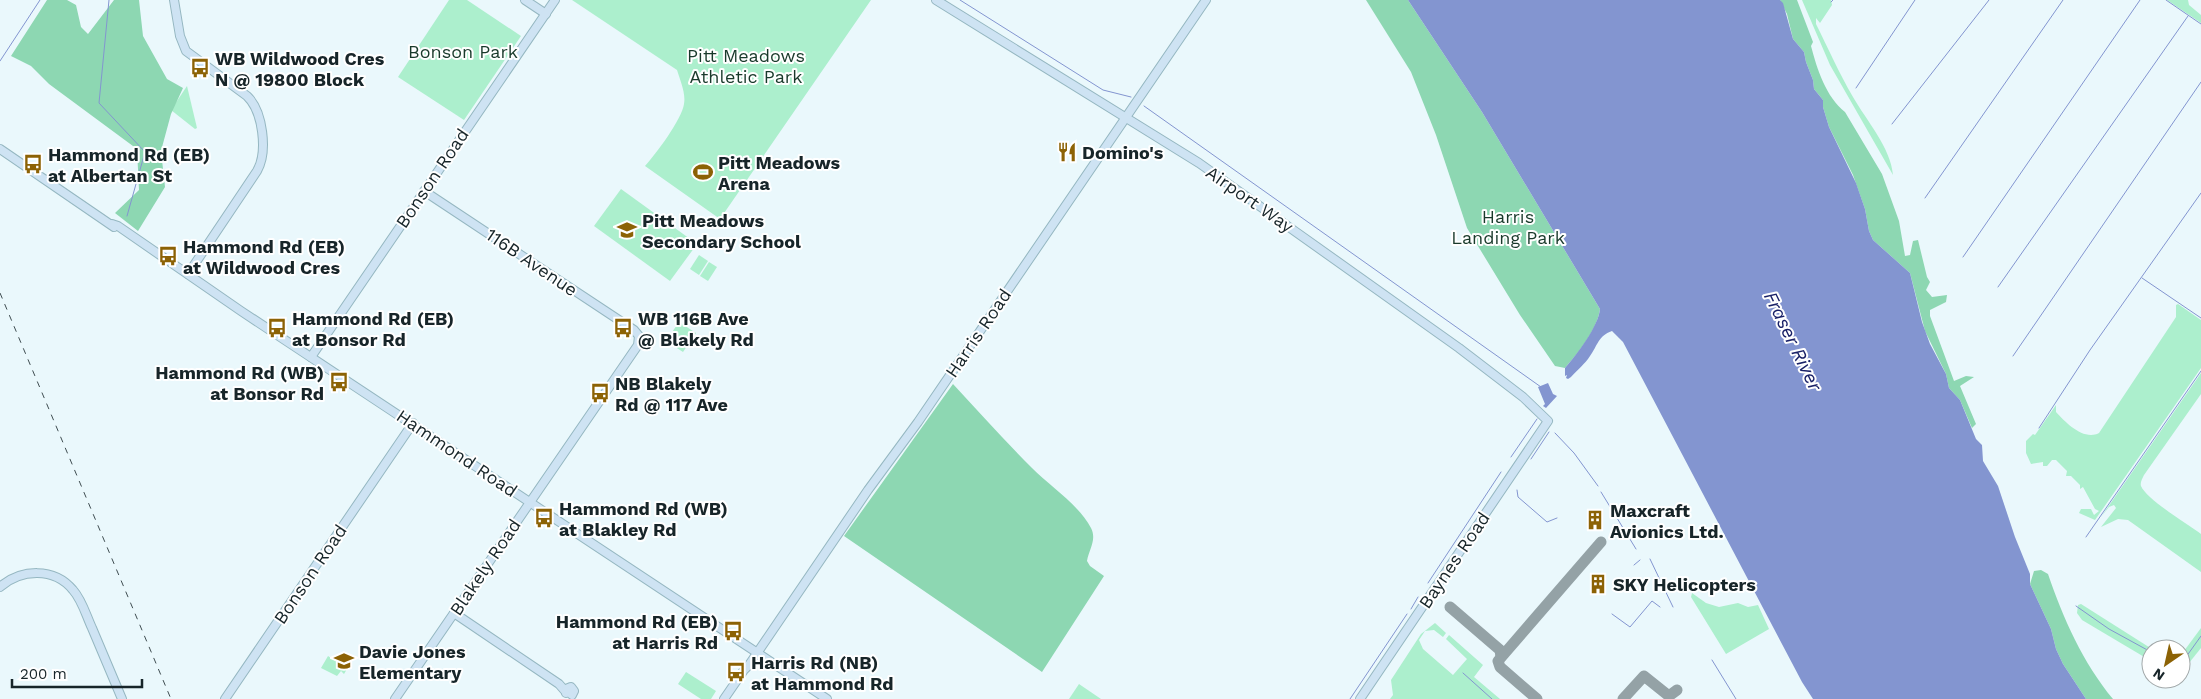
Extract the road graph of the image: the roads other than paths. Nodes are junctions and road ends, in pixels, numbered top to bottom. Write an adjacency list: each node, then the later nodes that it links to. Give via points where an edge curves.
1 (174, 0): 10 (street, via 186,51 247,96 253,104 260,117 262,154 257,171)
2 (525, 0): 6 (street)
3 (555, 0): 6 (street, Bonson Road)
4 (936, 0): 7 (street, Airport Way)
5 (1206, 0): 7 (street, Harris Road)
6 (546, 14): 9 (street, Bonson Road)
7 (1125, 118): 13 (street, Airport Way, via 1199,163 1459,348 1511,387); 19 (street, Harris Road)
8 (0, 149): 10 (street, Hammond Road)
9 (424, 191): 11 (street, 116B Avenue); 12 (street, Bonson Road)
10 (188, 274): 12 (street, Hammond Road)
11 (639, 336): 15 (street, Blakely Road, via 638,345)
12 (311, 357): 14 (street, Hammond Road)
13 (1548, 422): 28 (street, Baynes Road)
14 (413, 423): 15 (street, Hammond Road); 23 (street, Bonson Road)
15 (529, 502): 17 (street, Blakely Road); 18 (street, Hammond Road)
16 (0, 587): 22 (street, via 18,576 37,573 58,579 70,587 81,603)
17 (454, 613): 21 (street); 24 (street, Blakely Road)
18 (738, 640): 19 (street, Hammond Road); 20 (street, via 747,651)
19 (758, 652): 20 (street, Harris Road); 27 (street, Hammond Road)
20 (750, 664): 25 (street, Harris Road); 26 (street, Harris Road)
21 (571, 695)
22 (122, 699)
23 (225, 699)
24 (395, 699)
25 (724, 699)
26 (729, 699)
27 (827, 699)
28 (1360, 699)

